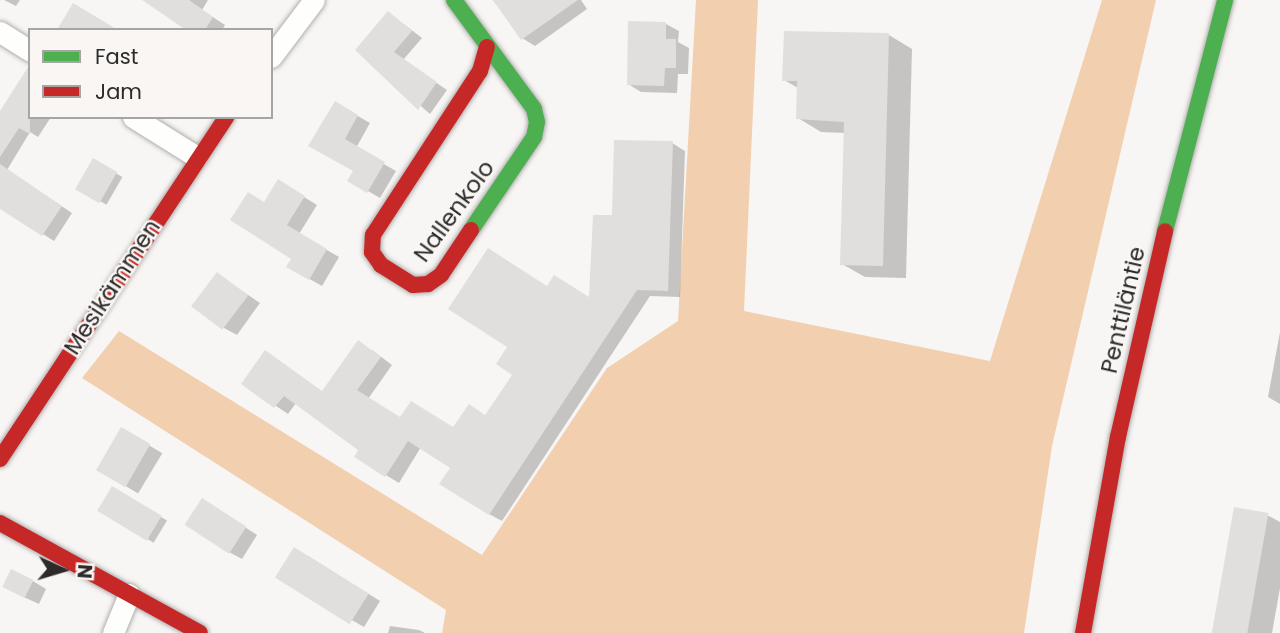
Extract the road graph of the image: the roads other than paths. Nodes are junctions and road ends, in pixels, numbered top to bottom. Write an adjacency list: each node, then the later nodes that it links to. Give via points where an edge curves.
1 (314, 0): 7 (street)
2 (454, 0): 5 (street, Nallenkolo)
3 (1225, 0): 16 (street, Penttiläntie, via 1173,194 1121,424)
4 (0, 32): 6 (street)
5 (487, 47): 5 (street, Nallenkolo, via 534,109 534,137 441,275 428,284 413,285 381,265 372,252 373,235 480,71)
6 (28, 50)
7 (273, 54)
8 (136, 119): 10 (street)
9 (225, 119): 10 (street, Mesikämmen)
10 (197, 157): 11 (street, Mesikämmen)
11 (0, 459)
12 (0, 523): 13 (street)
13 (129, 594): 14 (street); 15 (street)
14 (113, 633)
15 (200, 633)
16 (1083, 633)

